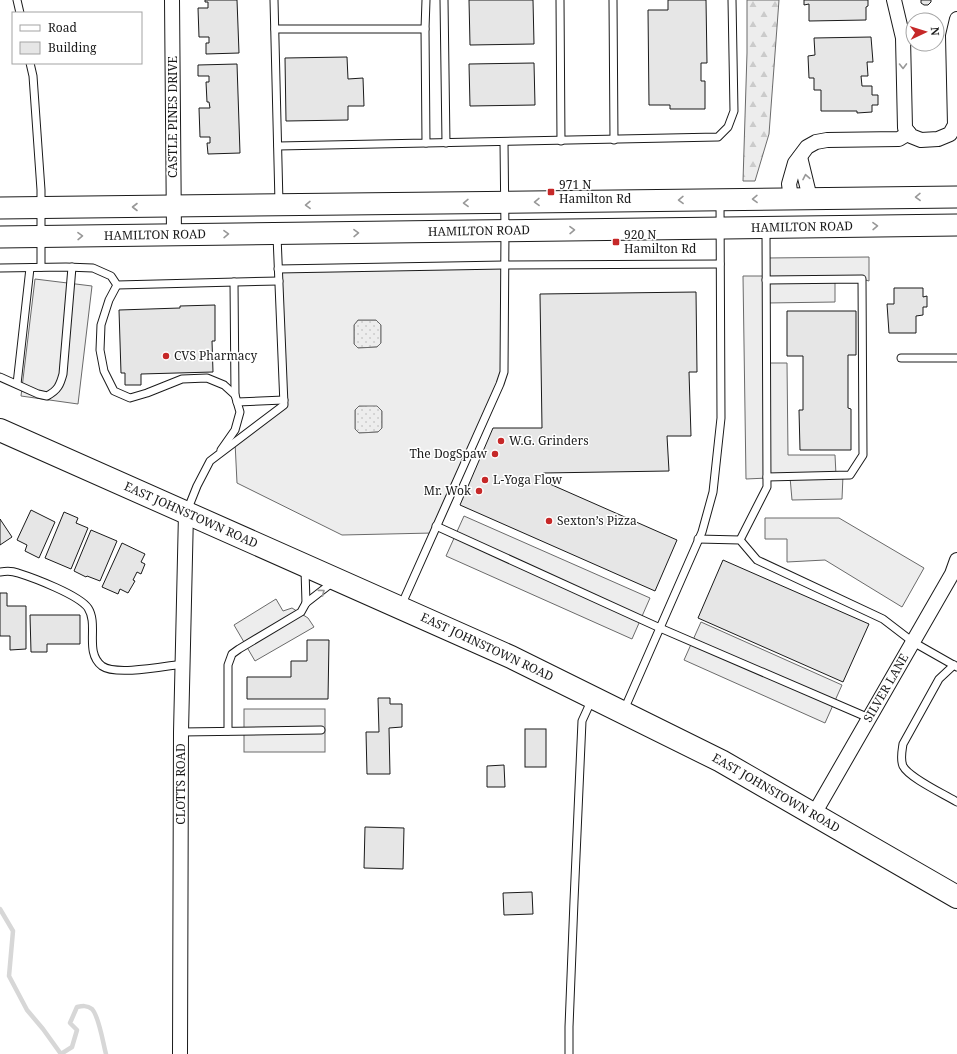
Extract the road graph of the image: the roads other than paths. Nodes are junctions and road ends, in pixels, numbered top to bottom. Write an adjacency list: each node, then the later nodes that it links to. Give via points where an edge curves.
1 (17, 0): 10 (lane)
2 (172, 0): 29 (street, CASTLE PINES DRIVE)
3 (274, 0): 13 (lane)
4 (426, 0): 12 (lane)
5 (444, 0): 19 (lane)
6 (560, 0): 18 (lane)
7 (612, 0): 17 (lane)
8 (732, 0): 17 (lane, via 734,111 728,127 718,137)
9 (894, 0): 16 (street, one-way to 16, via 903,38 904,113 905,128)
10 (20, 12)
11 (957, 19): 15 (street, via 953,52)
12 (426, 28): 13 (lane); 21 (lane)
13 (275, 29): 22 (lane)
14 (30, 64): 30 (lane, via 41,190)
15 (956, 126): 16 (street, via 950,134 938,139 921,140)
16 (909, 133): 23 (street, via 899,139 816,142 807,147)
17 (614, 140): 18 (lane)
18 (561, 141): 20 (lane)
19 (446, 142): 20 (lane); 21 (lane)
20 (504, 142): 27 (lane)
21 (426, 143): 22 (lane)
22 (278, 146): 28 (lane)
23 (800, 157): 25 (street, one-way to 23); 25 (street, via 789,184)
24 (957, 197): 25 (main road, one-way to 25)
25 (801, 198): 26 (main road, one-way to 26)
26 (720, 199): 27 (main road, one-way to 27); 33 (lane)
27 (505, 202): 28 (main road, one-way to 28); 35 (lane)
28 (279, 205): 29 (main road)
29 (174, 206): 30 (main road, one-way to 30); 37 (street, CASTLE PINES DRIVE)
30 (40, 207): 31 (main road); 38 (lane)
31 (0, 208)
32 (957, 225): 34 (main road, HAMILTON ROAD, one-way to 32)
33 (720, 228): 34 (main road, HAMILTON ROAD); 35 (main road, HAMILTON ROAD, one-way to 33); 40 (lane)
34 (766, 228): 47 (lane)
35 (505, 231): 36 (main road, HAMILTON ROAD, one-way to 35); 41 (lane)
36 (277, 234): 37 (main road, HAMILTON ROAD, one-way to 36); 46 (lane)
37 (174, 235): 38 (main road, HAMILTON ROAD, one-way to 37)
38 (41, 236): 39 (main road, HAMILTON ROAD); 42 (lane)
39 (0, 237)
40 (720, 264): 41 (lane); 62 (lane, via 721,418 713,492)
41 (504, 265): 46 (lane); 61 (lane, via 504,372)
42 (41, 267): 43 (lane); 45 (lane)
43 (72, 267): 50 (lane, via 94,268 111,276); 54 (lane, via 60,385 47,396)
44 (0, 268): 45 (lane)
45 (30, 268): 54 (lane)
46 (278, 269): 48 (lane)
47 (766, 280): 59 (lane); 59 (lane, via 862,279 863,455 850,475)
48 (279, 281): 49 (lane); 56 (lane)
49 (234, 282): 50 (lane); 55 (lane)
50 (117, 285): 55 (lane, via 101,325 100,350 104,371 114,390 130,398 182,379 207,378 224,385)
51 (901, 358): 52 (lane)
52 (957, 358)
53 (0, 377): 54 (lane)
54 (17, 384)
55 (236, 399): 56 (lane); 58 (lane, via 240,412 235,430)
56 (284, 400): 58 (lane, via 284,405)
57 (0, 430): 60 (highway, EAST JOHNSTOWN ROAD)
58 (217, 456): 60 (lane, via 210,461)
59 (768, 477): 63 (lane, via 767,487)
60 (186, 513): 65 (highway, EAST JOHNSTOWN ROAD); 72 (street, CLOTTS ROAD)
61 (436, 526): 69 (lane); 70 (lane)
62 (698, 539): 63 (lane); 70 (lane)
63 (740, 540): 71 (lane, via 757,560 883,618)
64 (957, 560): 71 (street, SILVER LANE, via 952,574)
65 (305, 565): 67 (highway, EAST JOHNSTOWN ROAD); 68 (lane)
66 (0, 572): 72 (lane, via 17,572 79,599 88,609 92,619 93,649 96,659 103,666 116,671)
67 (336, 579): 68 (lane, one-way to 67); 69 (highway, EAST JOHNSTOWN ROAD)
68 (306, 604): 78 (lane, via 301,612 232,654 228,665)
69 (400, 607): 74 (highway, EAST JOHNSTOWN ROAD)
70 (660, 628): 75 (lane); 76 (lane)
71 (913, 642): 73 (lane); 76 (street, SILVER LANE)
72 (183, 664): 79 (street, CLOTTS ROAD)
73 (955, 666): 80 (lane, via 939,679 903,744 901,755 903,765 909,774)
74 (593, 697): 75 (highway, EAST JOHNSTOWN ROAD); 84 (lane, via 582,721)
75 (623, 712): 81 (highway, EAST JOHNSTOWN ROAD, via 722,761)
76 (869, 718): 81 (street, SILVER LANE)
77 (321, 730): 78 (lane)
78 (228, 731): 79 (lane)
79 (181, 732): 83 (street, CLOTTS ROAD)
80 (957, 802)
81 (814, 814): 82 (highway, EAST JOHNSTOWN ROAD)
82 (957, 897)
83 (180, 1054)
84 (569, 1054)

